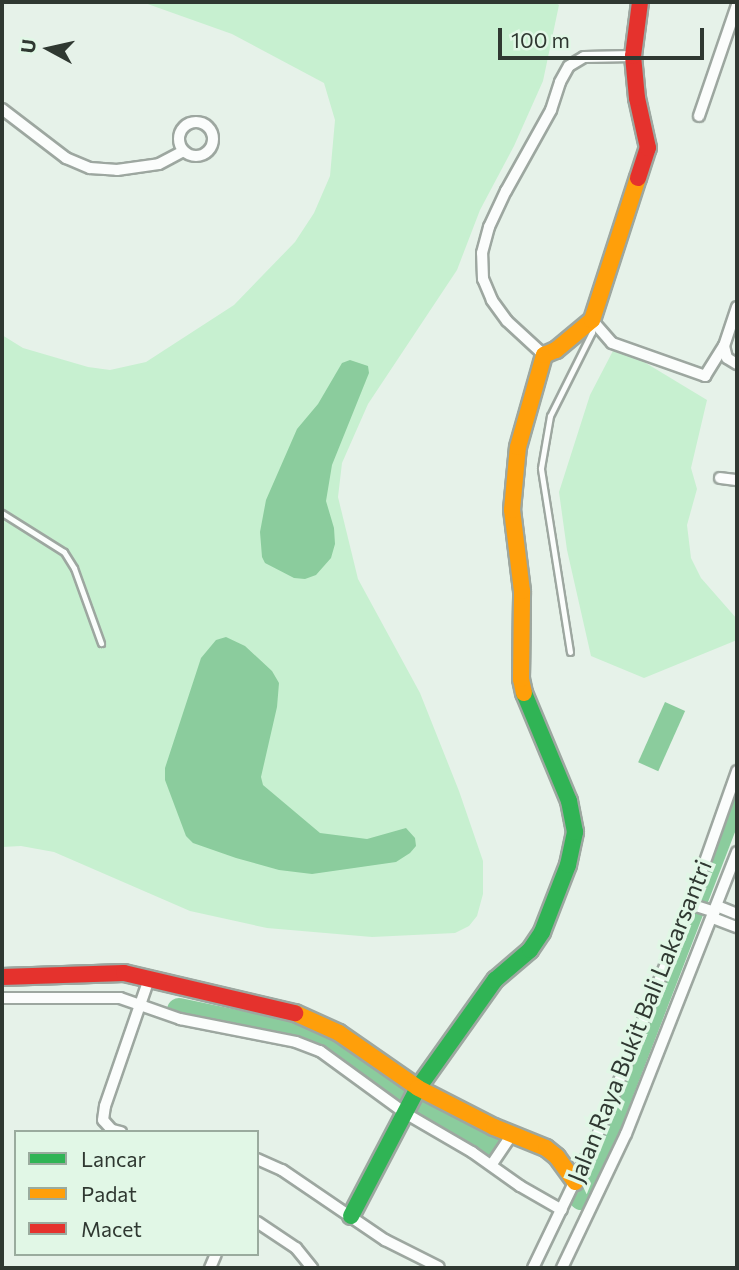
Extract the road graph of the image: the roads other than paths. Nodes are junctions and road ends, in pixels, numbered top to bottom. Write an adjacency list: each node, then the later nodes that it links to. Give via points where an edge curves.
1 (640, 2): 3 (street)
2 (737, 5): 5 (street)
3 (633, 56): 8 (street, via 648,148); 10 (street, via 584,57 569,66 489,227 482,253 487,289 506,321)
4 (2, 110): 6 (street, via 66,158 90,167 117,170 159,164)
5 (699, 116)
6 (183, 151)
7 (737, 307): 9 (street)
8 (592, 320): 9 (street, via 612,343 705,376); 10 (street); 16 (lane, via 592,332 550,416 541,468)
9 (723, 346): 11 (street, via 727,358)
10 (544, 355): 27 (street, via 514,477 512,510 522,592 521,680 569,801 575,832 558,895 542,932 530,950 495,980)
11 (737, 364)
12 (720, 478): 13 (street)
13 (737, 480)
14 (2, 513): 15 (lane, via 64,552)
15 (101, 643)
16 (570, 652)
17 (737, 771): 19 (street, Jalan Raya Bukit Bali Lakarsantri)
18 (737, 852): 20 (street, Jalan Raya Bukit Bali Lakarsantri)
19 (691, 904): 20 (street); 33 (street, Jalan Raya Bukit Bali Lakarsantri)
20 (713, 911): 21 (street); 22 (street); 40 (street, Jalan Raya Bukit Bali Lakarsantri, via 626,1134)
21 (737, 914)
22 (737, 927)
23 (2, 976): 24 (street, via 124,973)
24 (149, 979): 26 (street); 27 (street, via 300,1014 339,1033)
25 (2, 998): 26 (street, via 120,998)
26 (140, 1004): 28 (street, via 180,1019 320,1051); 29 (street, via 103,1120)
27 (418, 1088): 28 (street); 30 (street)
28 (405, 1113): 32 (street); 35 (street)
29 (112, 1130)
30 (512, 1134): 32 (street); 33 (street, via 546,1148)
31 (259, 1160): 35 (street)
32 (492, 1164): 34 (street)
33 (575, 1182): 34 (street, Jalan Raya Bukit Bali Lakarsantri)
34 (562, 1210): 39 (street, Jalan Raya Bukit Bali Lakarsantri)
35 (351, 1216): 38 (street)
36 (259, 1223): 37 (street, via 296,1248)
37 (312, 1268)
38 (439, 1268)
39 (533, 1268)
40 (562, 1268)

